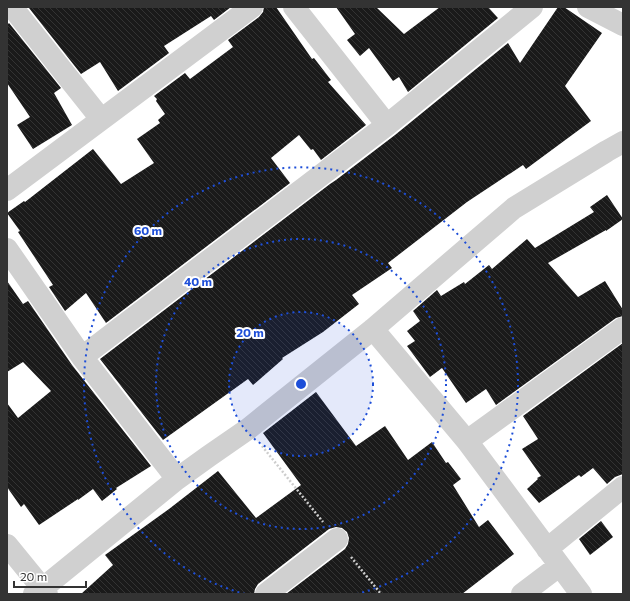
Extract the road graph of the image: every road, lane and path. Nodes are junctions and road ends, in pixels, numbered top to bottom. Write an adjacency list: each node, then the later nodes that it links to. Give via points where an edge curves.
1 (12, 7): 7 (street)
2 (252, 7): 7 (street)
3 (294, 7): 8 (street)
4 (532, 7): 8 (street)
5 (588, 7): 6 (street)
6 (623, 25)
7 (101, 119): 10 (street)
8 (387, 124): 14 (street)
9 (623, 142): 13 (street, via 514,208)
10 (7, 190)
11 (7, 249): 14 (street)
12 (623, 328): 16 (street)
13 (373, 329): 15 (street); 16 (street)
14 (82, 357): 17 (street)
15 (248, 429): 17 (street); 19 (path)
16 (468, 441): 21 (street)
17 (177, 479): 22 (street)
18 (623, 487): 21 (street)
19 (337, 540): 23 (street); 24 (path)
20 (7, 545): 22 (street)
21 (553, 557): 25 (street); 26 (street)
22 (41, 592)
23 (266, 594)
24 (381, 594)
25 (522, 594)
26 (581, 594)

